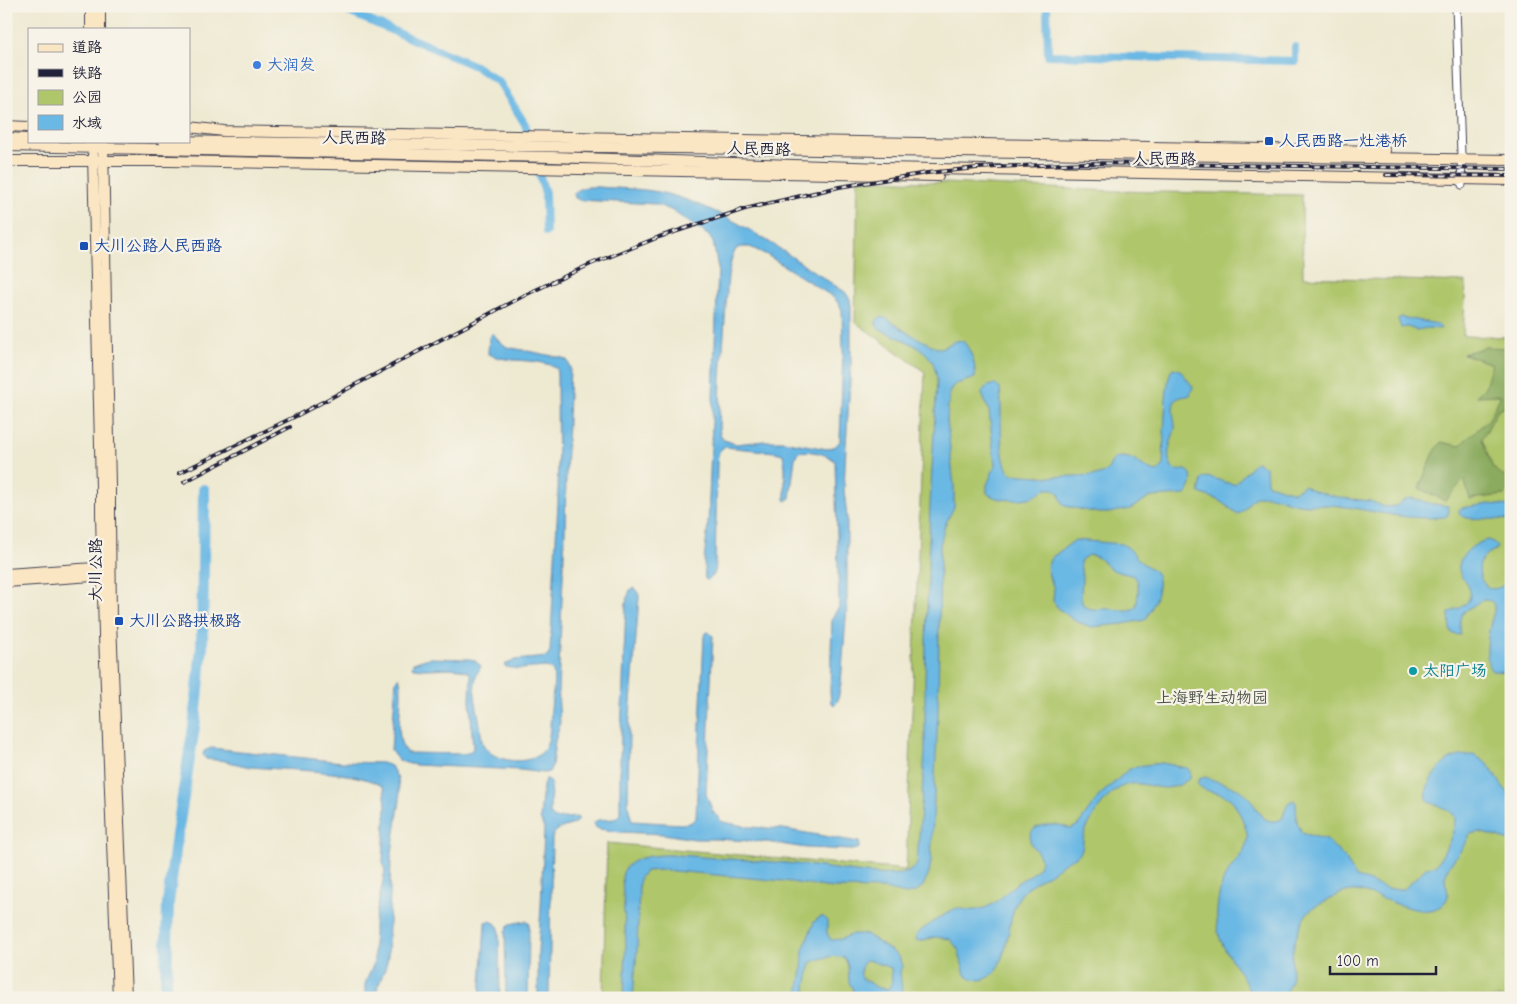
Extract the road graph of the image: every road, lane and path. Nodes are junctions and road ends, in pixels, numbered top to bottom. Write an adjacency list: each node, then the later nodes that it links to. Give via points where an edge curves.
1 (90, 6): 4 (main road)
2 (100, 6): 5 (main road)
3 (1456, 6): 17 (street)
4 (91, 28)
5 (100, 28)
6 (6, 126): 7 (main road)
7 (28, 127)
8 (190, 127): 17 (main road, 人民西路, via 224,131 1268,148)
9 (6, 138): 10 (main road)
10 (28, 139)
11 (176, 142): 14 (main road, 人民西路)
12 (98, 145): 13 (main road, 人民西路); 14 (main road, 人民西路); 20 (main road, 大川公路)
13 (6, 146)
14 (223, 146): 15 (main road, 人民西路)
15 (551, 153): 17 (main road, 人民西路, via 874,150); 22 (main road, 人民西路, via 904,169)
16 (1511, 154): 17 (main road, 人民西路)
17 (1462, 156): 18 (main road, 人民西路); 22 (street)
18 (1511, 160)
19 (6, 161): 20 (main road, 人民西路)
20 (98, 162): 22 (main road, 人民西路); 24 (main road, 大川公路, bridge)
21 (1511, 180): 22 (main road, 人民西路)
22 (1462, 182): 23 (main road, 人民西路)
23 (1511, 186)
24 (106, 571): 25 (main road); 26 (main road); 27 (main road, 大川公路); 28 (main road, 大川公路)
25 (6, 574)
26 (6, 582)
27 (118, 998)
28 (126, 998)

